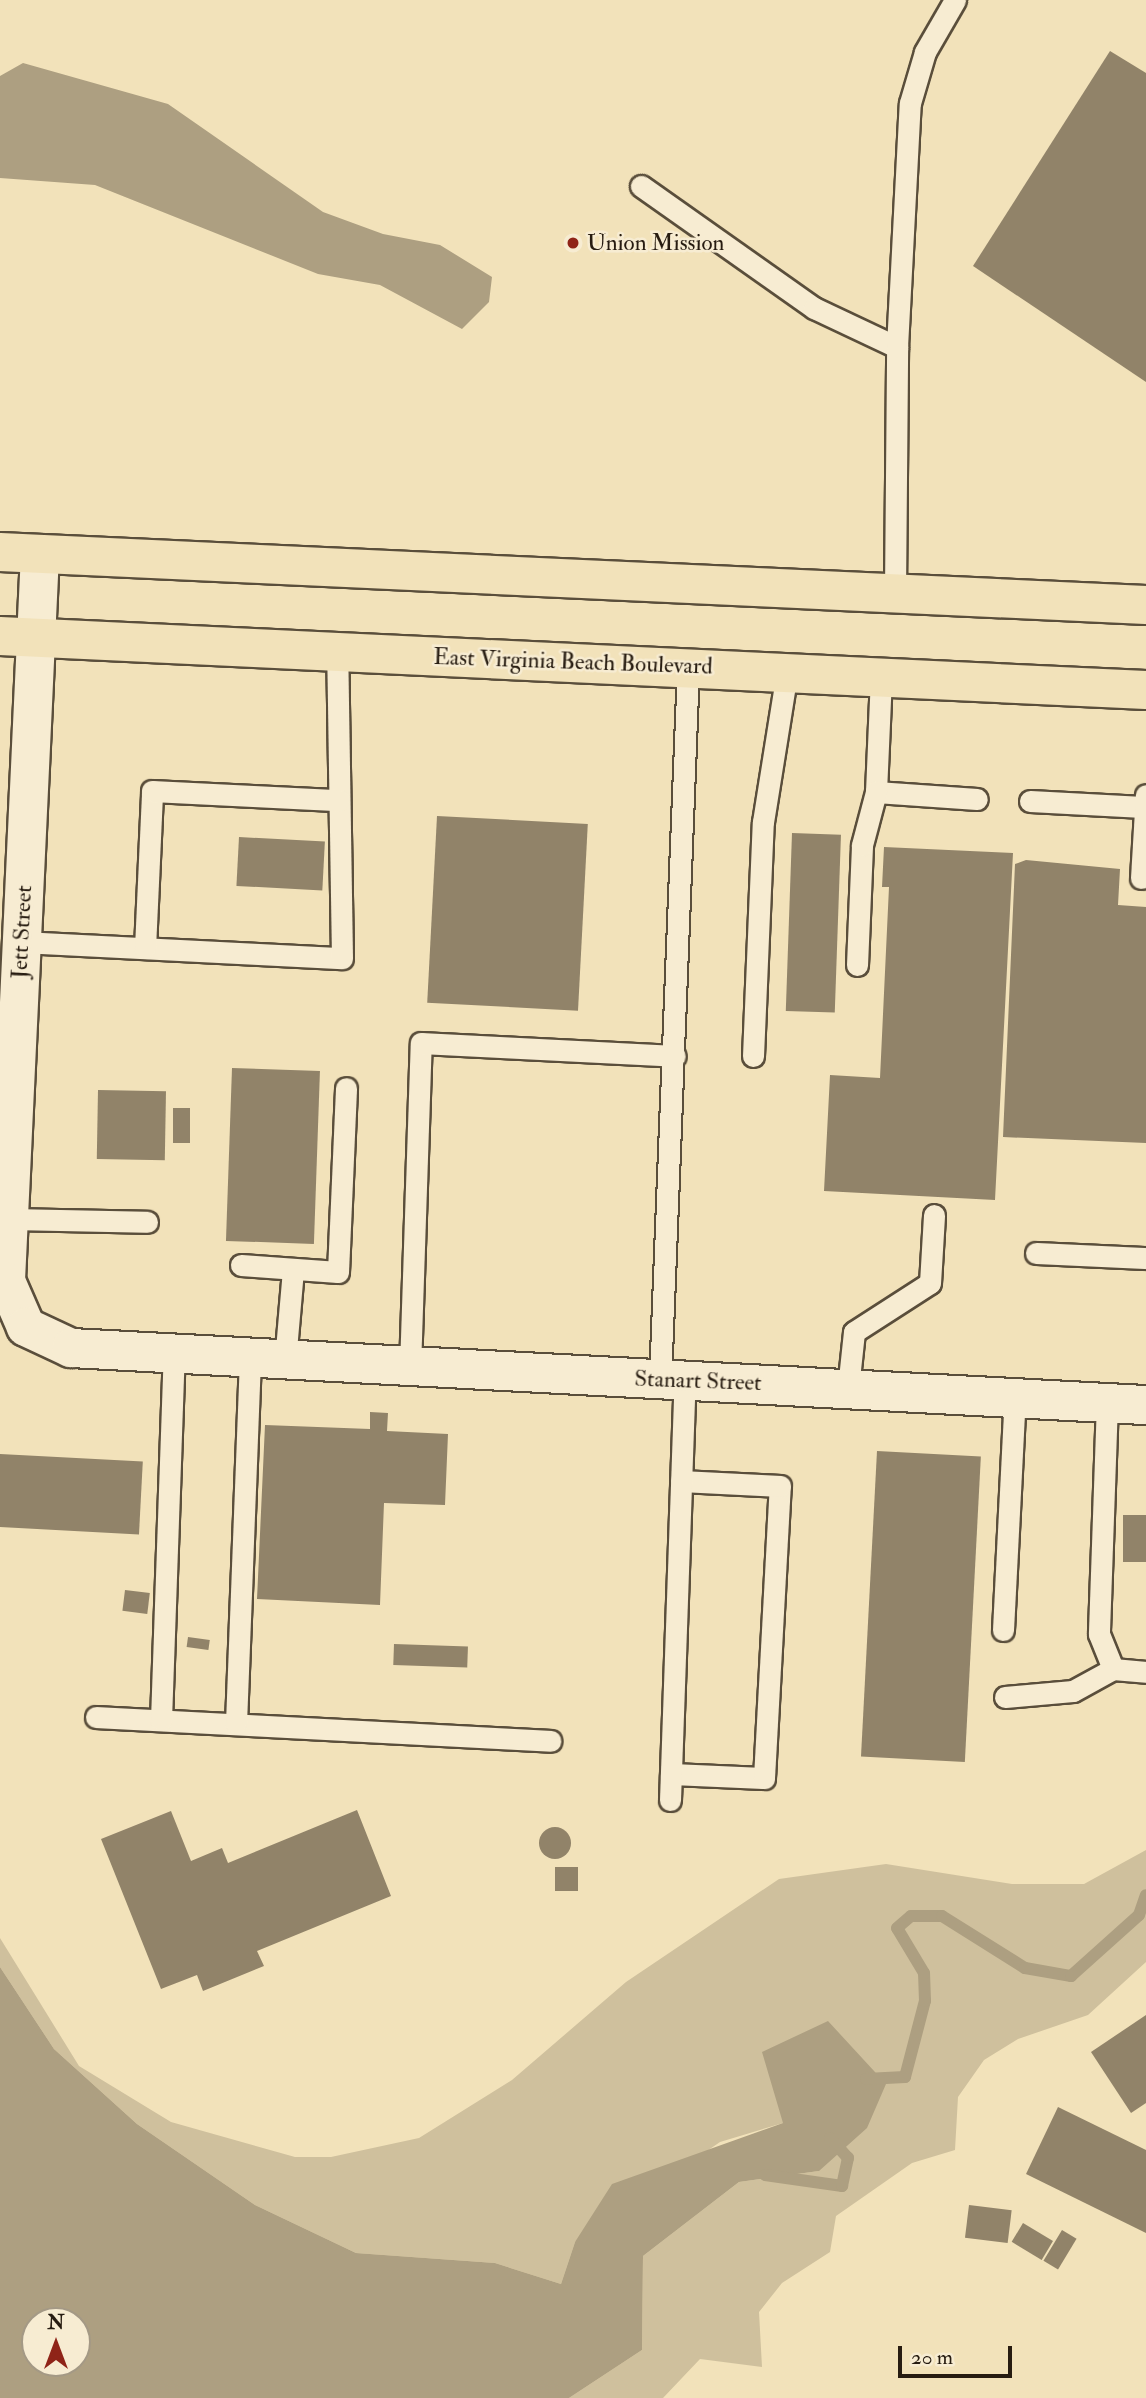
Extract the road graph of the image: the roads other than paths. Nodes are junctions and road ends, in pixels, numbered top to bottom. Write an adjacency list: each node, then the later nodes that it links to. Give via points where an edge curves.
1 (955, 0): 3 (lane, via 925,52 910,103)
2 (641, 186): 3 (lane, via 814,308)
3 (897, 347): 6 (lane)
4 (0, 552): 5 (main road)
5 (40, 554): 6 (main road); 8 (street, Jett Street)
6 (895, 592): 7 (main road)
7 (1146, 605)
8 (18, 637): 9 (main road, East Virginia Beach Boulevard); 20 (street, Jett Street)
9 (337, 653): 10 (main road, East Virginia Beach Boulevard); 16 (lane)
10 (688, 666): 11 (main road, East Virginia Beach Boulevard); 23 (lane)
11 (787, 672): 12 (main road, East Virginia Beach Boulevard); 24 (lane, via 764,822)
12 (881, 677): 13 (main road, East Virginia Beach Boulevard); 14 (lane)
13 (1146, 690)
14 (876, 792): 15 (lane); 22 (lane, via 862,845)
15 (977, 799)
16 (339, 800): 21 (lane, via 152,791); 21 (lane, via 342,958)
17 (1030, 800): 18 (lane)
18 (1145, 800): 19 (lane)
19 (1141, 878)
20 (22, 942): 21 (lane); 26 (street, Jett Street)
21 (145, 948)
22 (857, 965)
23 (675, 1056): 36 (lane, via 421,1043); 37 (lane)
24 (753, 1056)
25 (346, 1088): 33 (lane, via 338,1272)
26 (7, 1113): 28 (street, Jett Street)
27 (934, 1216): 38 (lane, via 930,1283 854,1332)
28 (9, 1219): 29 (lane); 34 (street, Jett Street, via 6,1281 26,1327 71,1348)
29 (147, 1222)
30 (1035, 1253): 31 (lane)
31 (1146, 1258)
32 (241, 1265): 33 (lane)
33 (293, 1270): 35 (lane)
34 (174, 1354): 35 (street, Jett Street); 48 (lane)
35 (268, 1360): 36 (street, Stanart Street); 49 (lane)
36 (410, 1368): 37 (street, Stanart Street)
37 (673, 1379): 38 (street, Stanart Street); 42 (lane)
38 (848, 1388): 39 (street, Stanart Street)
39 (1015, 1397): 40 (street, Stanart Street); 43 (lane)
40 (1107, 1402): 41 (street, Stanart Street); 44 (lane, via 1100,1634)
41 (1146, 1405)
42 (681, 1481): 51 (lane); 51 (lane, via 780,1486 764,1778)
43 (1003, 1630)
44 (1113, 1669): 45 (lane); 46 (lane, via 1073,1691)
45 (1146, 1672)
46 (1005, 1697)
47 (96, 1717): 48 (lane)
48 (160, 1720): 49 (lane)
49 (236, 1723): 50 (lane)
50 (550, 1741)
51 (671, 1774): 52 (lane)
52 (670, 1800)

